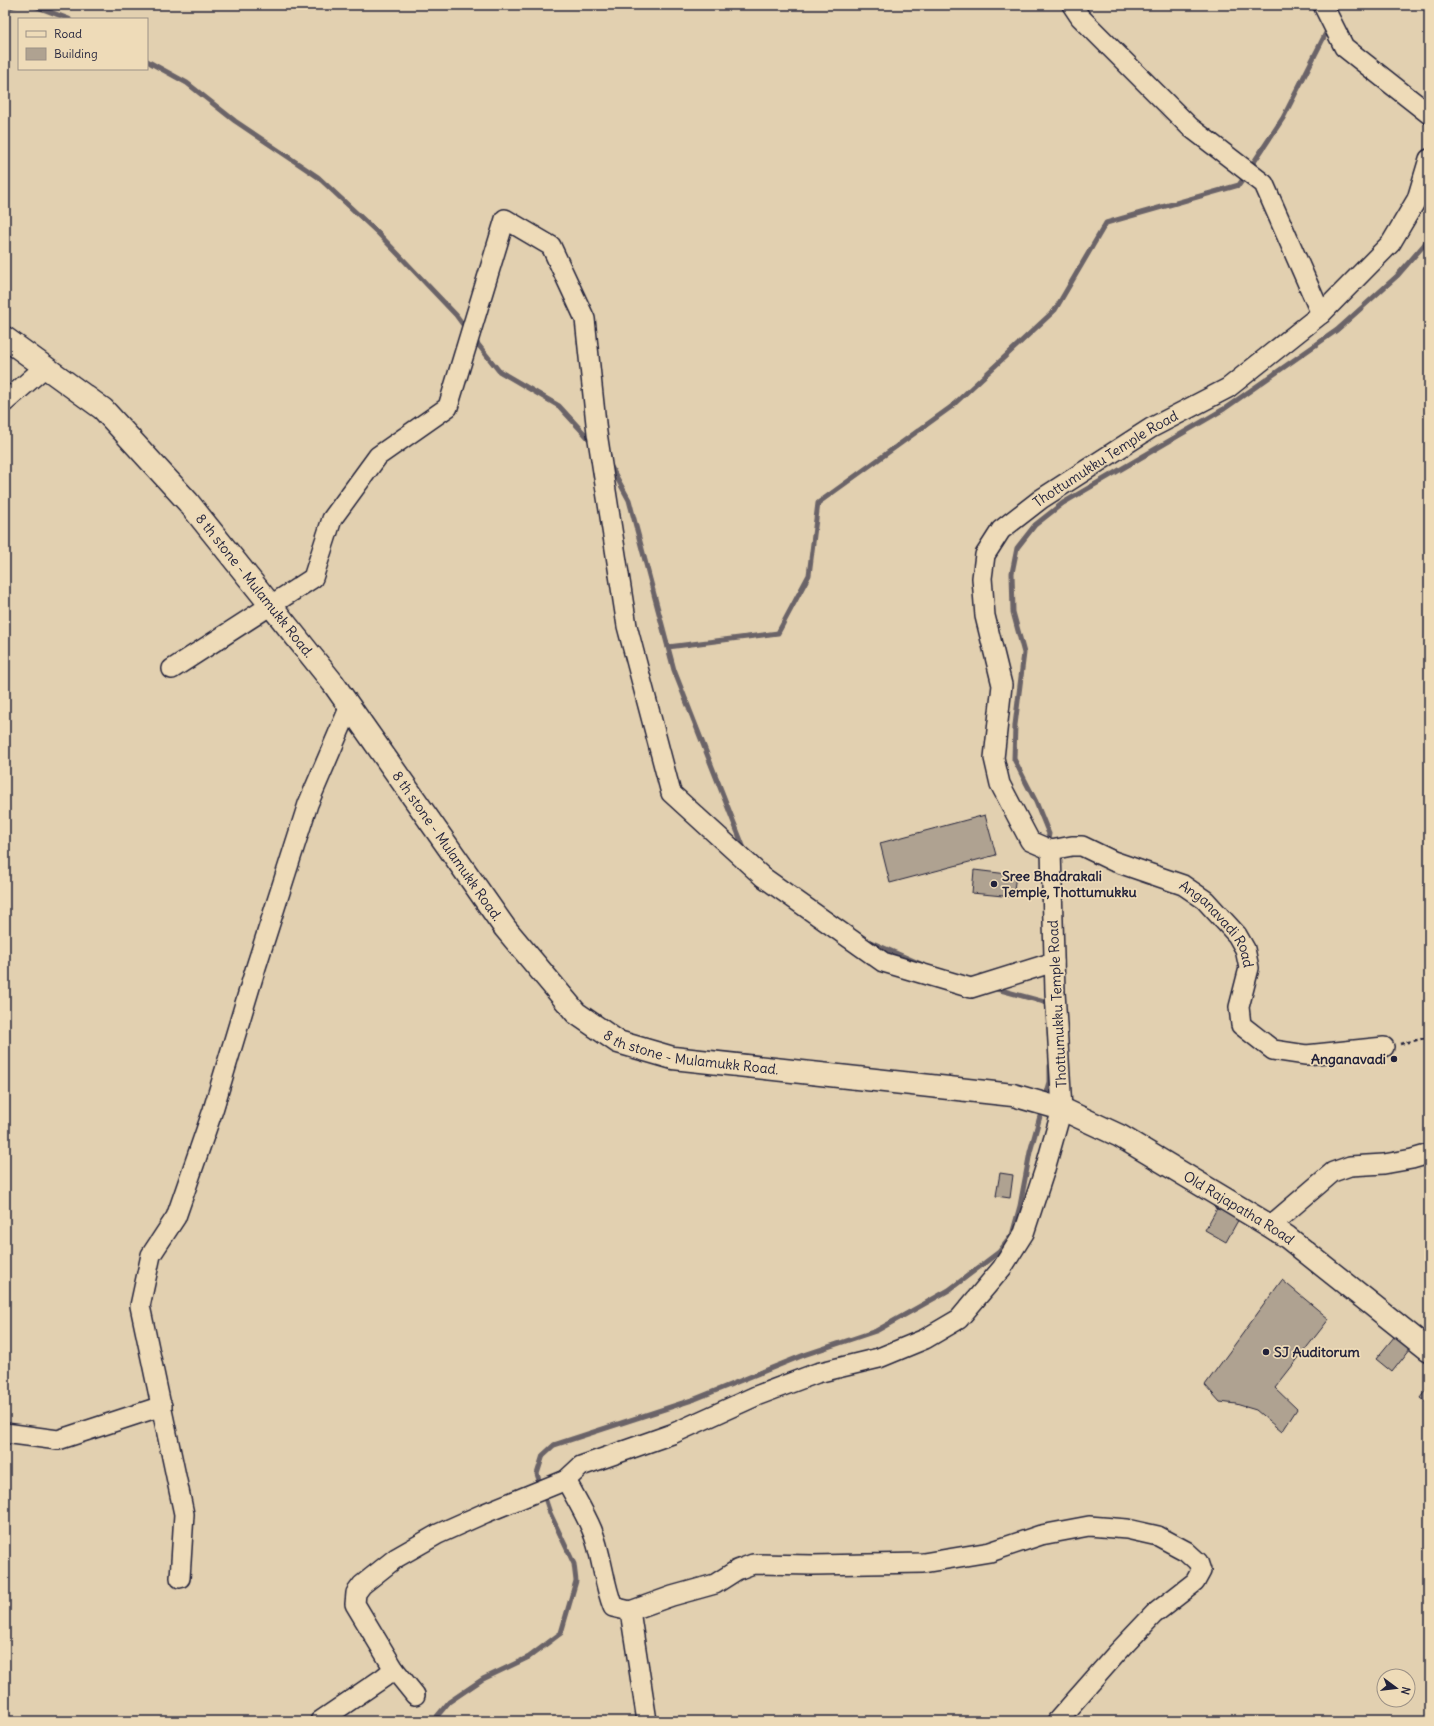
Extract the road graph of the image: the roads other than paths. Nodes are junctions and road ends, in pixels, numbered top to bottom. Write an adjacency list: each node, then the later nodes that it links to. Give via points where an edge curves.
1 (1072, 5): 5 (street, via 1080,17 1190,127 1264,184)
2 (1323, 5): 3 (street, via 1344,47)
3 (1429, 114)
4 (1429, 159): 5 (street, Thottumukku Temple Road, via 1416,199 1391,244)
5 (1321, 314): 12 (street, Thottumukku Temple Road, via 1228,388 1151,428 1041,499 1001,530 986,555 982,578 985,616 1002,685 994,758 1000,784 1030,841)
6 (5, 338): 7 (main road, 8 th stone - Mulamukk Road.)
7 (45, 367): 8 (street); 9 (main road, 8 th stone - Mulamukk Road., via 103,409 188,502)
8 (5, 402)
9 (271, 604): 10 (street); 11 (main road, 8 th stone - Mulamukk Road.); 13 (street, via 313,578 332,519 378,456 448,407 505,219 551,246 585,319 597,433 627,626 671,793 763,877 883,962 971,988)
10 (172, 669)
11 (350, 706): 15 (main road, 8 th stone - Mulamukk Road., via 505,928 576,1013 618,1042 673,1058 1013,1095); 20 (street, via 308,804 213,1110 176,1217 151,1255 140,1306)
12 (1052, 850): 13 (street, Thottumukku Temple Road); 14 (street, Anganavadi Road, via 1082,846 1113,861 1183,885 1205,900 1237,935 1245,950 1249,968 1239,1007 1241,1025 1273,1050 1306,1055)
13 (1048, 964): 16 (street, Thottumukku Temple Road)
14 (1384, 1047)
15 (1028, 1100): 16 (main road, Old Rajapatha Road)
16 (1058, 1108): 18 (main road, Old Rajapatha Road, via 1120,1136); 22 (street, Thottumukku Temple Road, via 1045,1169 1024,1233 1002,1268 959,1319 925,1339 879,1358 817,1373 756,1396 672,1434 581,1466)
17 (1429, 1154): 18 (street, via 1384,1164 1350,1166 1333,1172)
18 (1270, 1226): 19 (main road, Old Rajapatha Road)
19 (1429, 1350)
20 (162, 1406): 21 (street, via 58,1440); 23 (street, via 184,1514)
21 (5, 1434)
22 (554, 1486): 24 (street, via 592,1530 613,1607); 25 (street, via 485,1512 438,1534 396,1558 362,1585 356,1592 356,1604)
23 (180, 1578)
24 (630, 1611): 28 (street); 29 (street, via 714,1584 753,1564 923,1563 990,1552 1041,1535 1089,1526 1126,1529 1158,1536 1186,1551 1198,1562 1201,1571 1195,1582 1154,1614)
25 (394, 1669): 26 (street); 27 (street)
26 (416, 1695)
27 (320, 1721)
28 (646, 1721)
29 (1057, 1721)

